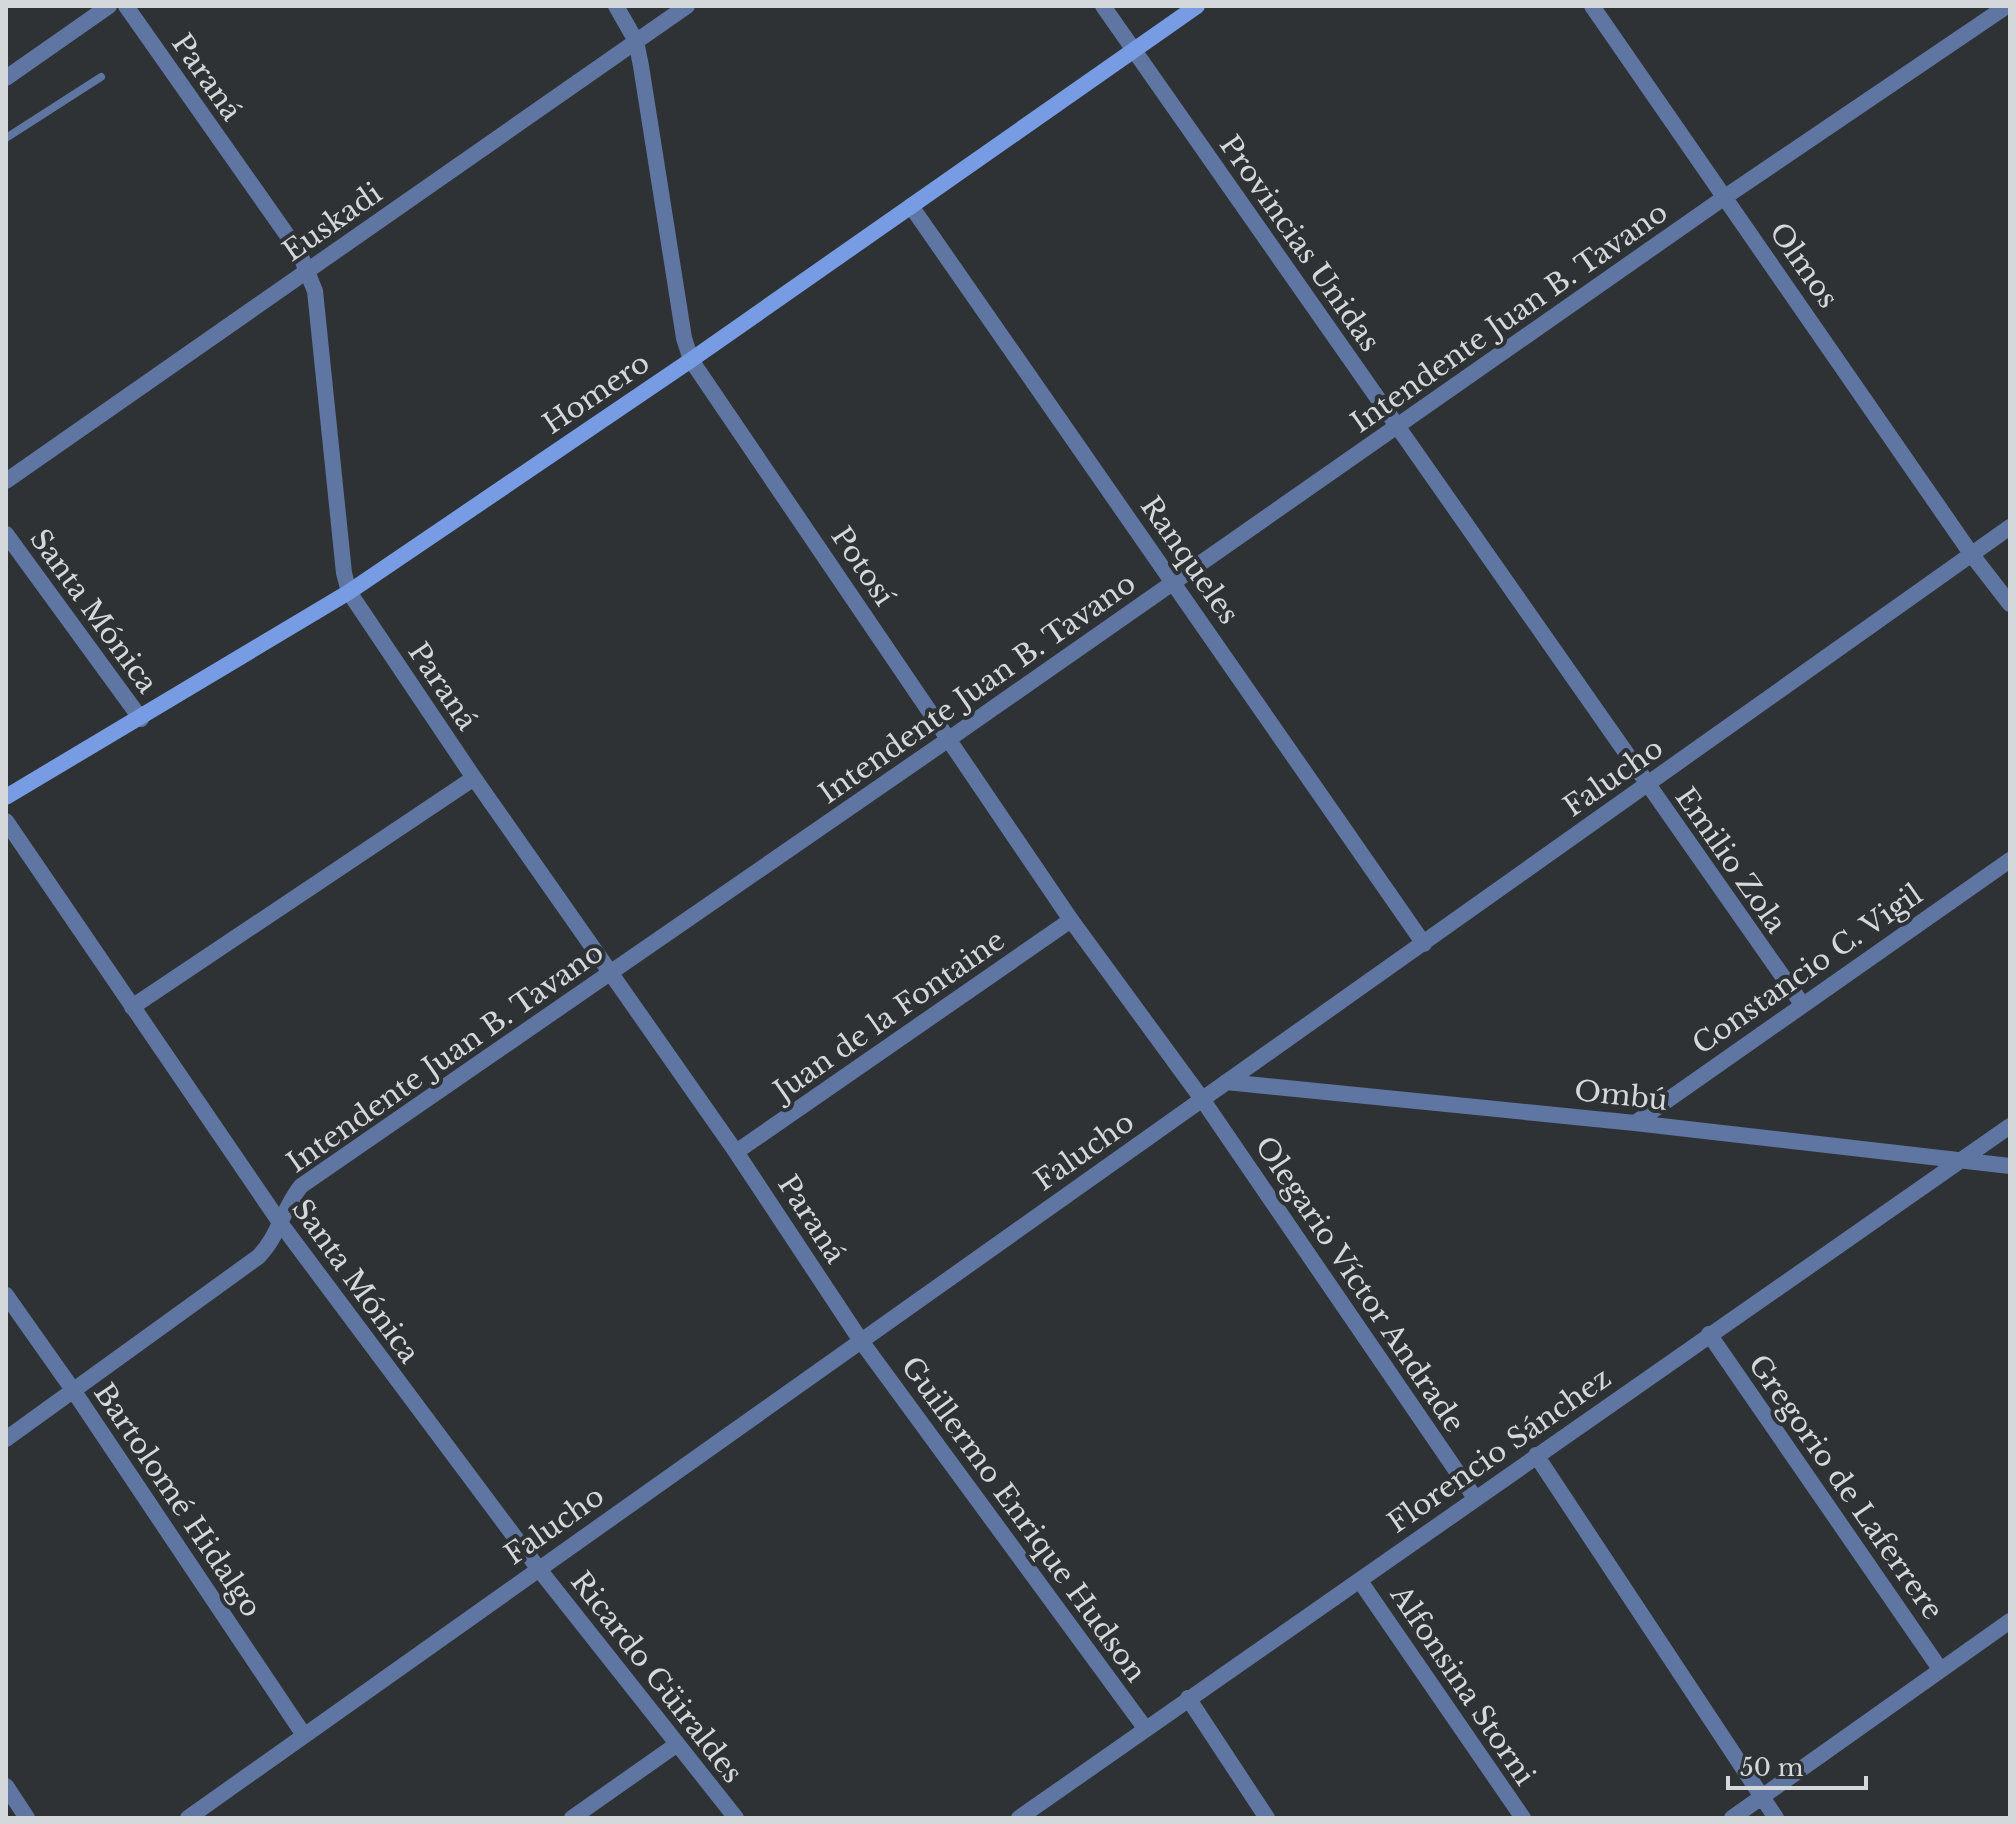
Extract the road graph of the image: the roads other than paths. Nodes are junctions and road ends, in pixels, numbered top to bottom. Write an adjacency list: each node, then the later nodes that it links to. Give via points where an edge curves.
1 (109, 6): 12 (street)
2 (126, 6): 16 (street, Paraná)
3 (616, 6): 9 (street, Potosí)
4 (687, 6): 9 (street, Euskadi)
5 (1103, 6): 10 (street, Provincias Unidas)
6 (1197, 6): 10 (main road, Homero)
7 (1592, 6): 14 (street, Olmos)
8 (2007, 6): 14 (street, Intendente Juan B. Tavano)
9 (636, 41): 16 (street, Euskadi); 17 (street, Potosí)
10 (1133, 50): 15 (main road, Homero); 18 (street, Provincias Unidas)
11 (101, 77): 13 (lane)
12 (6, 78)
13 (6, 138)
14 (1725, 197): 18 (street, Intendente Juan B. Tavano); 22 (street, Olmos)
15 (911, 206): 17 (main road, Homero); 23 (street, Ranqueles)
16 (308, 270): 19 (street, Euskadi); 24 (street, Paraná, via 315,291)
17 (691, 360): 24 (main road, Homero); 27 (street, Potosí)
18 (1397, 426): 23 (street, Intendente Juan B. Tavano); 29 (street, Provincias Unidas)
19 (6, 481)
20 (2010, 527): 22 (street, Falucho)
21 (6, 534): 26 (street, Santa Mónica)
22 (1972, 555): 25 (street, Olmos); 29 (street, Falucho)
23 (1174, 582): 27 (street, Intendente Juan B. Tavano); 34 (street, Ranqueles)
24 (349, 592): 26 (main road, Homero); 28 (street, Paraná)
25 (2010, 604)
26 (141, 719): 30 (main road, Homero)
27 (949, 739): 33 (street, Potosí); 35 (street, Intendente Juan B. Tavano)
28 (474, 778): 35 (street, Paraná); 37 (street)
29 (1647, 785): 34 (street, Falucho); 36 (street, Emilio Zola)
30 (6, 797)
31 (6, 821): 37 (street, Santa Mónica)
32 (2010, 860): 36 (street, Constancio C. Vigil)
33 (1071, 920): 39 (street, Potosí); 42 (street, Juan de la Fontaine)
34 (1424, 944): 38 (street, Falucho)
35 (610, 973): 42 (street, Paraná); 45 (street, Intendente Juan B. Tavano, via 301,1186)
36 (1802, 1004): 40 (street, Constancio C. Vigil)
37 (132, 1007): 45 (street, Santa Mónica)
38 (1226, 1082): 39 (street, Falucho); 40 (street, Ombú)
39 (1202, 1099): 48 (street, Falucho); 52 (street, Olegario Víctor Andrade)
40 (1635, 1123): 43 (street, Ombú)
41 (2010, 1126): 43 (street, Florencio Sánchez)
42 (736, 1152): 48 (street, Paraná)
43 (1964, 1159): 44 (street, Ombú); 47 (street, Florencio Sánchez)
44 (2010, 1166)
45 (281, 1224): 49 (street, Intendente Juan B. Tavano, via 258,1257); 53 (street, Santa Mónica)
46 (6, 1295): 49 (street, Bartolomé Hidalgo)
47 (1709, 1334): 51 (street, Florencio Sánchez); 56 (street, Gregorio de Laferrere)
48 (861, 1341): 53 (street, Falucho); 58 (street, Guillermo Enrique Hudson)
49 (73, 1390): 50 (street, Intendente Juan B. Tavano); 59 (street, Bartolomé Hidalgo)
50 (6, 1439)
51 (1536, 1455): 52 (street, Florencio Sánchez); 62 (street)
52 (1475, 1498): 54 (street, Florencio Sánchez)
53 (538, 1568): 59 (street, Falucho); 60 (street, Ricardo Güiraldes)
54 (1360, 1581): 57 (street, Florencio Sánchez); 69 (street, Alfonsina Storni)
55 (2010, 1621): 56 (street)
56 (1940, 1669): 62 (street)
57 (1188, 1698): 58 (street, Florencio Sánchez); 68 (street)
58 (1145, 1728): 67 (street, Florencio Sánchez)
59 (304, 1735): 64 (street, Falucho)
60 (676, 1745): 65 (street); 66 (street, Ricardo Güiraldes)
61 (6, 1786): 63 (street)
62 (1762, 1797): 70 (street); 71 (street)
63 (27, 1818)
64 (188, 1818)
65 (572, 1818)
66 (736, 1818)
67 (1019, 1818)
68 (1267, 1818)
69 (1523, 1818)
70 (1732, 1818)
71 (1776, 1818)

